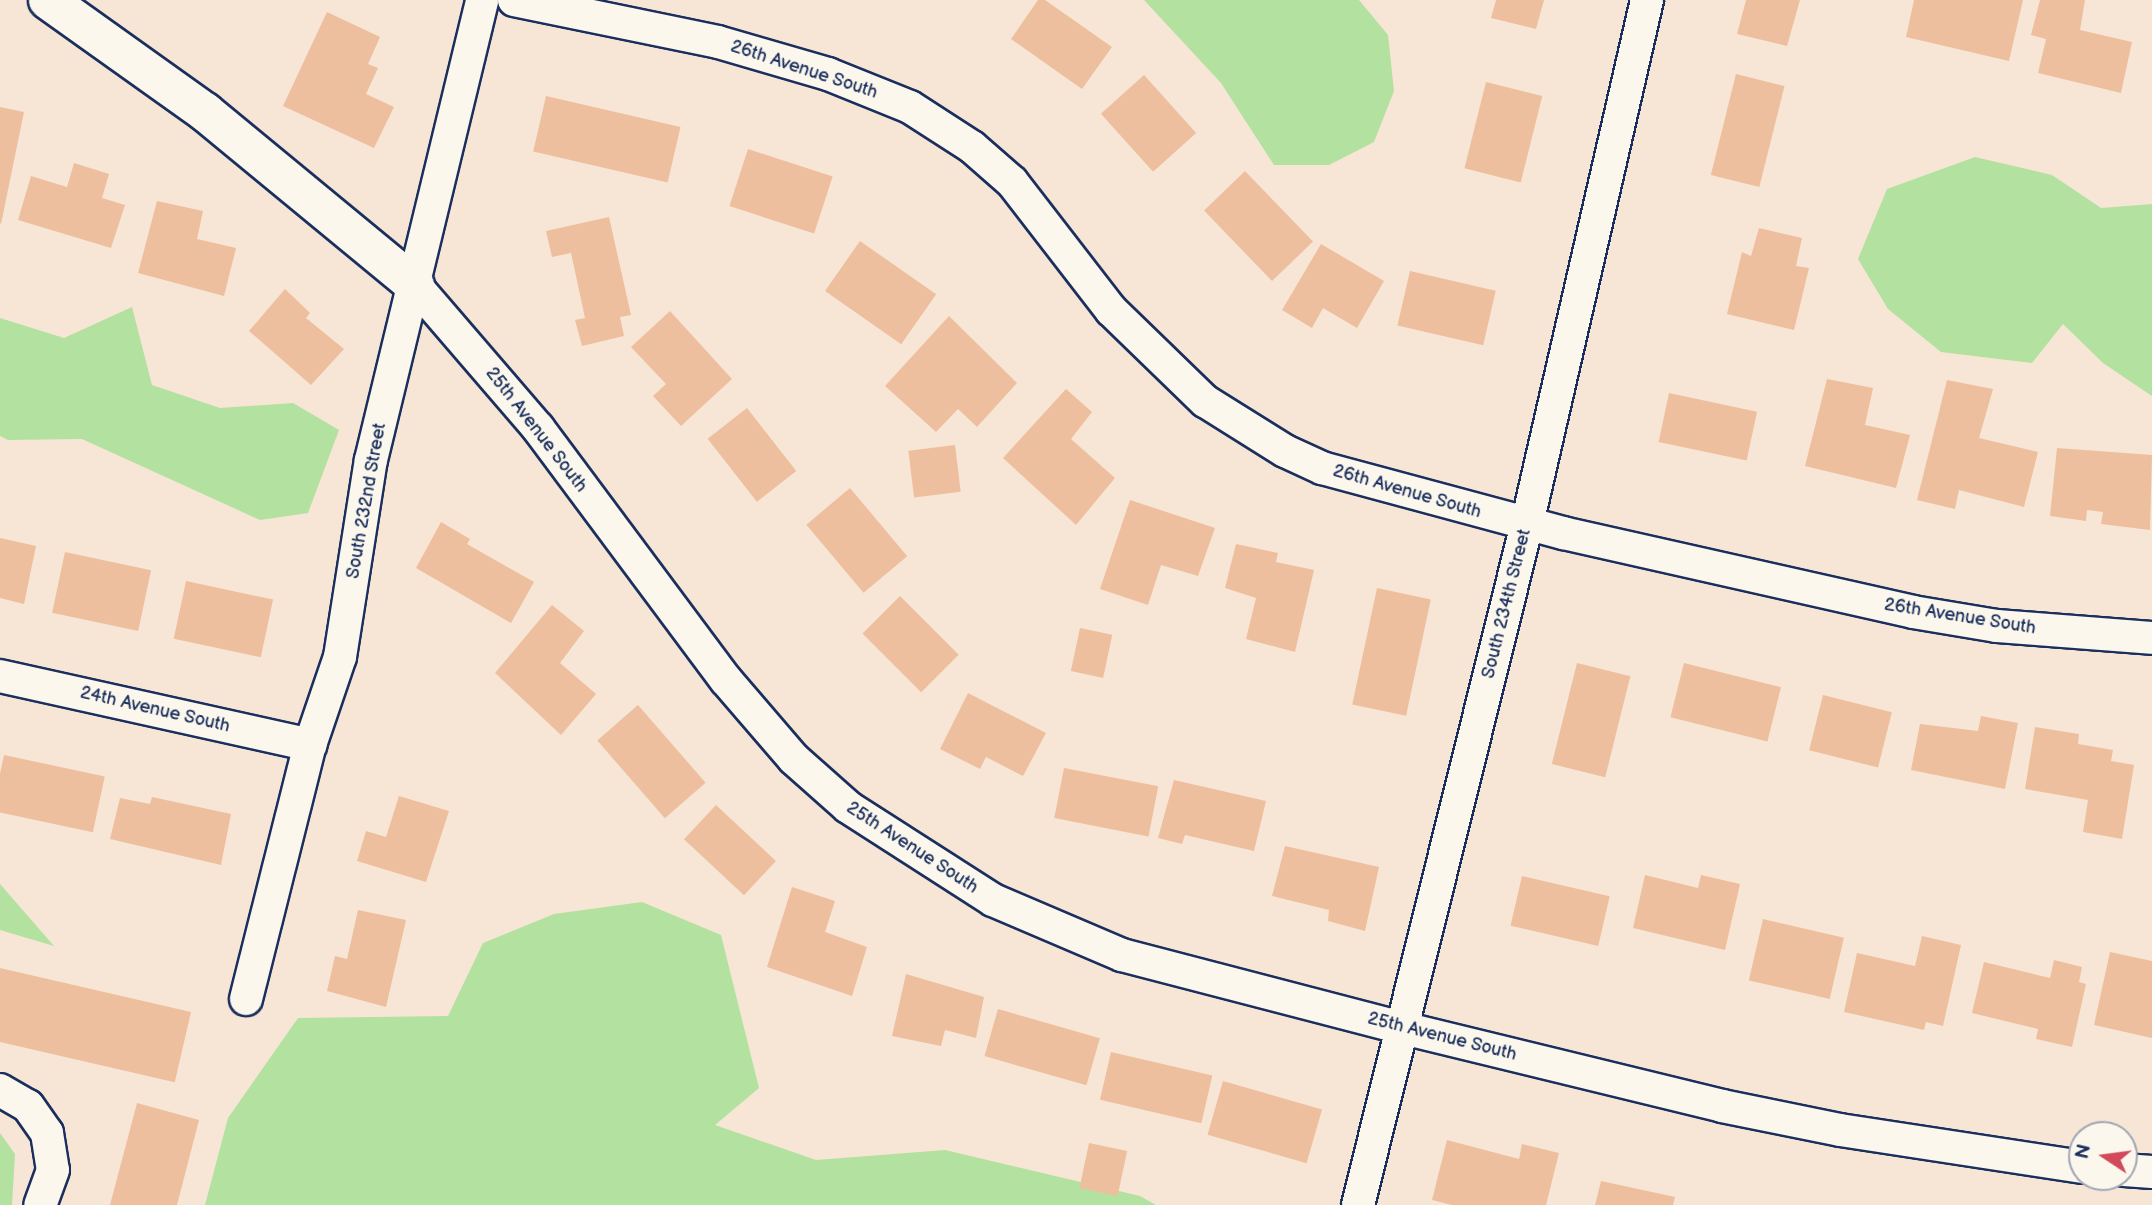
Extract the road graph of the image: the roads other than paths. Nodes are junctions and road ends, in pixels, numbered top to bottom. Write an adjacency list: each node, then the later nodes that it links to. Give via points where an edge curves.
1 (48, 0): 5 (street, 25th Avenue South, via 205,112)
2 (482, 0): 5 (street, South 232nd Street)
3 (514, 0): 6 (street, 26th Avenue South, via 718,42 828,74 910,107 972,147 1012,182 1111,310 1205,401 1285,451 1322,468)
4 (1647, 0): 6 (street, South 234th Street)
5 (415, 285): 9 (street, South 232nd Street, via 371,460 340,657); 11 (street, 25th Avenue South, via 538,428 726,680 794,759 848,807 993,900 1081,939 1122,955)
6 (1527, 524): 7 (street, 26th Avenue South, via 1913,612 1997,626); 11 (street, South 234th Street)
7 (2152, 638)
8 (0, 676): 9 (street, 24th Avenue South)
9 (310, 745): 10 (street, South 232nd Street)
10 (247, 999)
11 (1403, 1028): 13 (street, 25th Avenue South, via 1748,1111); 15 (street, South 234th Street)
12 (0, 1090): 14 (street, via 28,1106 47,1133 53,1170)
13 (2068, 1165)
14 (40, 1205)
15 (1358, 1205)

